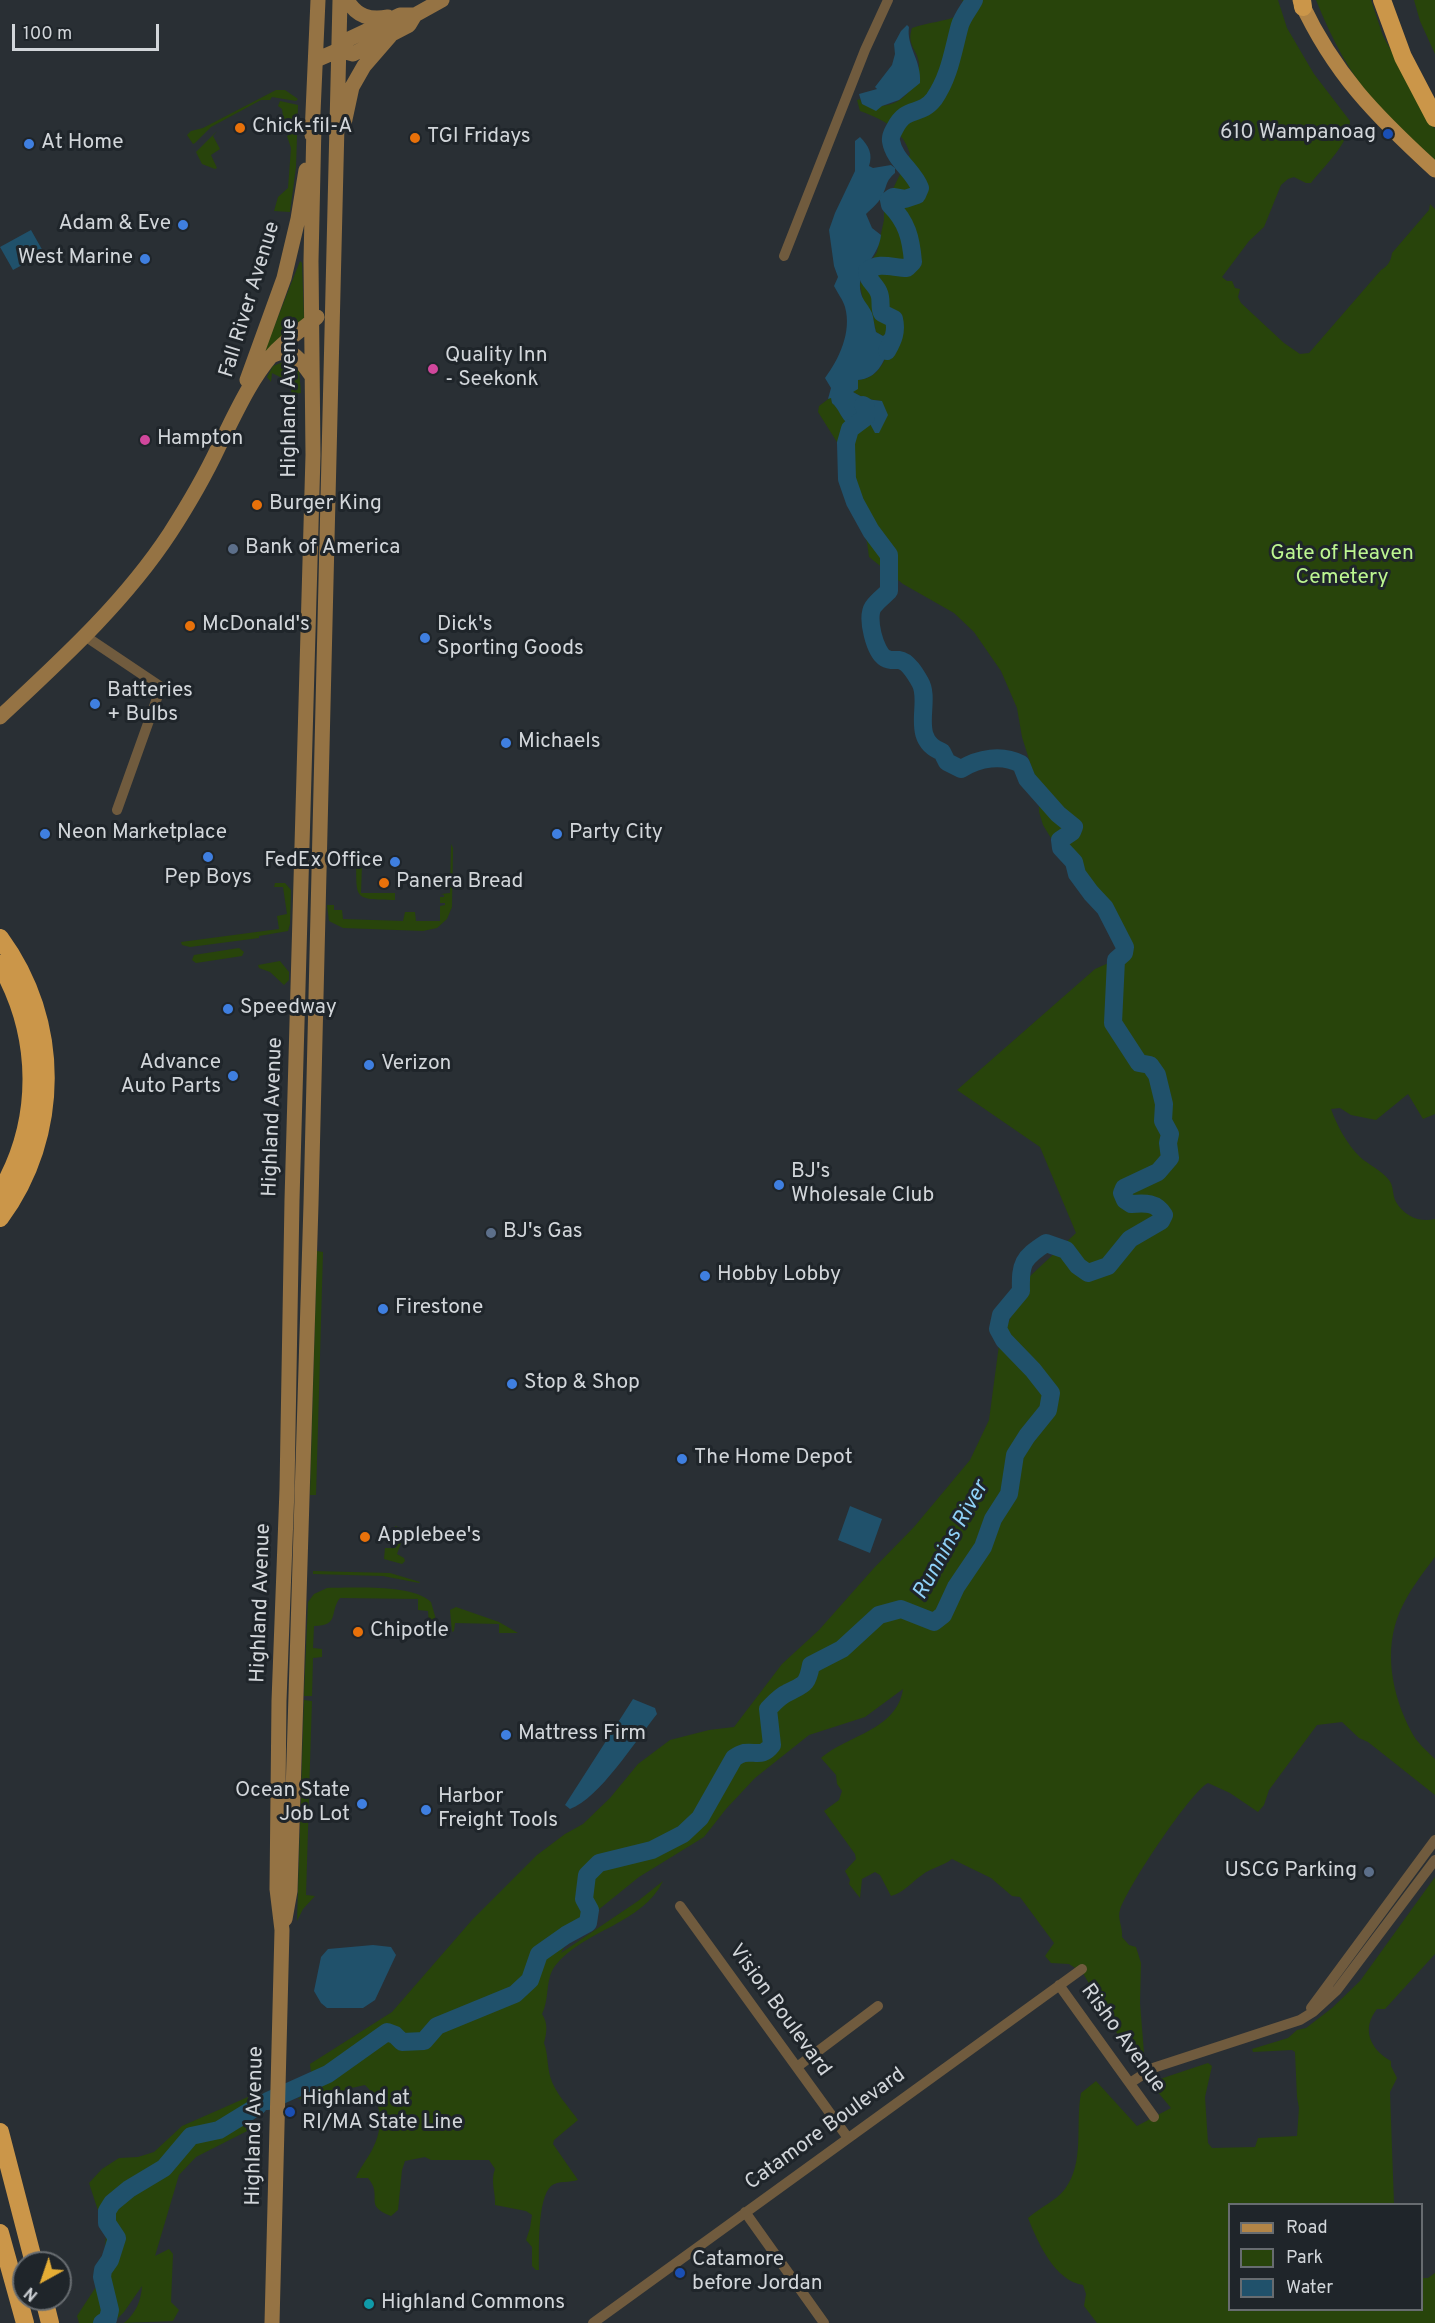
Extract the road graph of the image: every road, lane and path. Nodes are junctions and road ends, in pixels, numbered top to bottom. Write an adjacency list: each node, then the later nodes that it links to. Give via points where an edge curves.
1 (318, 0): 11 (main road, Fall River Avenue)
2 (340, 0): 10 (main road)
3 (347, 0): 8 (main road, via 361,16 372,20)
4 (442, 0): 8 (main road)
5 (888, 0): 16 (street)
6 (1382, 0): 12 (highway, via 1403,57)
7 (1302, 2): 15 (main road, via 1329,54 1361,99)
8 (408, 15): 9 (main road, via 409,26); 10 (main road, via 349,39)
9 (390, 36): 10 (main road, via 353,54); 14 (main road, via 352,87)
10 (339, 50): 11 (main road); 14 (main road)
11 (316, 60): 13 (main road, Fall River Avenue)
12 (1435, 118)
13 (314, 124): 18 (main road, Highland Avenue); 21 (main road, Fall River Avenue, via 284,278)
14 (337, 165): 17 (main road, Highland Avenue)
15 (1435, 170)
16 (784, 256)
17 (332, 298): 18 (main road, Fall River Avenue); 32 (main road, Highland Avenue, via 301,1580 290,1891)
18 (312, 320): 19 (main road, Fall River Avenue); 20 (main road, Highland Avenue)
19 (271, 356): 20 (main road, via 289,352); 21 (main road, Fall River Avenue)
20 (311, 375): 32 (main road, Highland Avenue, via 313,455 279,1701 277,1889)
21 (243, 398): 22 (main road, Fall River Avenue, via 207,472 171,532 142,574)
22 (86, 636): 23 (main road, Fall River Avenue); 24 (street, via 161,687)
23 (0, 717)
24 (117, 810)
25 (0, 938): 28 (highway, via 20,969 35,1007 45,1048 46,1076 43,1117 34,1153)
26 (0, 964): 27 (highway, via 22,1012 32,1076 24,1137)
27 (0, 1193)
28 (0, 1218)
29 (1435, 1840): 36 (street)
30 (1435, 1860): 36 (street, via 1337,1990)
31 (680, 1906): 37 (street, Vision Boulevard)
32 (282, 1930): 46 (main road, Highland Avenue)
33 (1082, 1969): 34 (street, Catamore Boulevard)
34 (1059, 1985): 38 (street, Risho Avenue); 41 (street, Catamore Boulevard)
35 (878, 2006): 37 (street)
36 (1306, 2016): 38 (street, via 1153,2068)
37 (797, 2067): 41 (street, Vision Boulevard)
38 (1130, 2083): 39 (street, Risho Avenue)
39 (1154, 2116)
40 (0, 2132): 44 (highway)
41 (848, 2138): 42 (street, Catamore Boulevard)
42 (745, 2212): 47 (street, Catamore Boulevard); 48 (street)
43 (0, 2233): 45 (highway)
44 (31, 2251)
45 (25, 2323)
46 (273, 2323)
47 (593, 2323)
48 (824, 2323)

